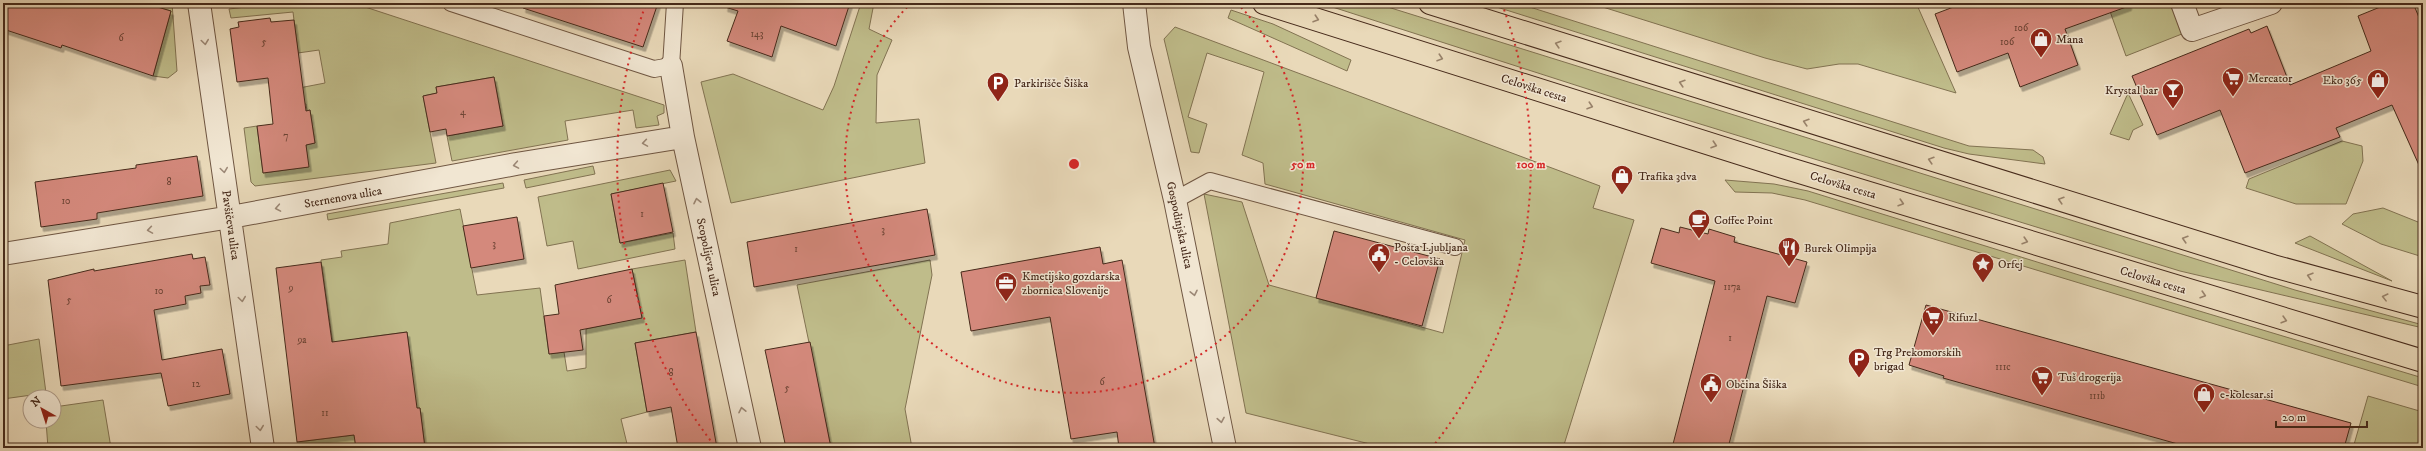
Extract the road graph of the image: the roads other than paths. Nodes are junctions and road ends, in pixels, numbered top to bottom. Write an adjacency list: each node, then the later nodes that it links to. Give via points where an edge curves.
1 (199, 3): 12 (street, Pavšičeva ulica, one-way to 12)
2 (451, 3): 9 (lane, via 654,69)
3 (675, 3): 9 (lane)
4 (1134, 3): 11 (street, Gospodinjska ulica, via 1139,47)
5 (1264, 3): 16 (main road, Celovška cesta, one-way to 16, via 1783,167)
6 (1430, 3): 15 (main road, one-way to 6, via 2273,266)
7 (2182, 3): 8 (street, via 2192,30)
8 (2271, 3)
9 (671, 66): 10 (street, Scopolijeva ulica)
10 (683, 137): 12 (street, Sternenova ulica, one-way to 12, via 516,164); 18 (street, Scopolijeva ulica, one-way to 10)
11 (1175, 200): 13 (lane, via 1210,181); 19 (street, Gospodinjska ulica, one-way to 19)
12 (230, 217): 14 (street, Sternenova ulica, one-way to 14); 17 (street, Pavšičeva ulica, one-way to 17)
13 (1455, 247)
14 (3, 254)
15 (2423, 307)
16 (2423, 361)
17 (263, 448)
18 (750, 448)
19 (1225, 448)

